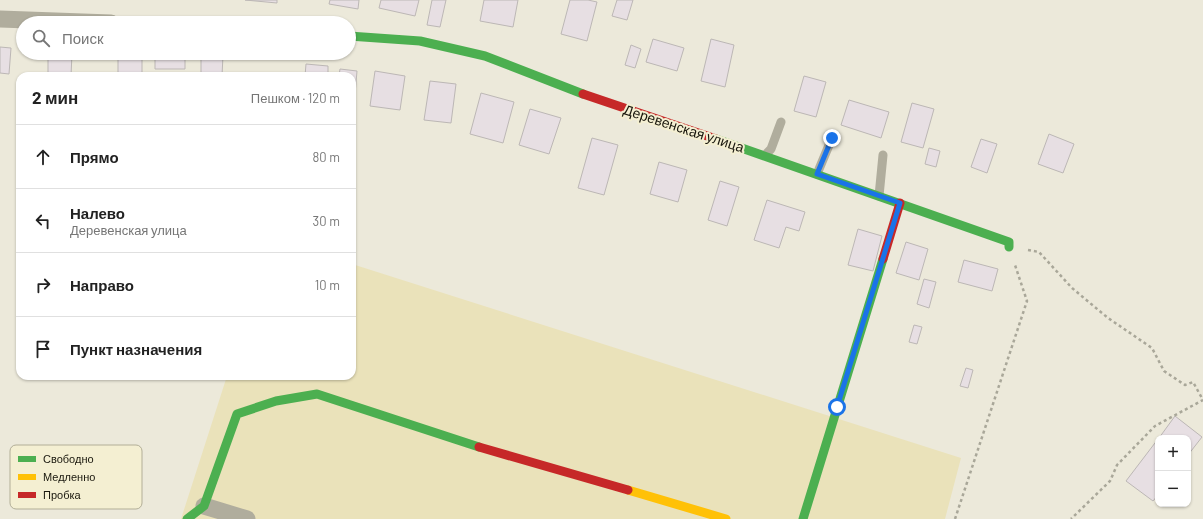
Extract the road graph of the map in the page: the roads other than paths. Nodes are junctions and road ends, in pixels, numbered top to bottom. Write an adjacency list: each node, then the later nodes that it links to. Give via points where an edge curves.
1 (0, 19): 2 (street)
2 (16, 20)
3 (356, 36): 7 (street, Деревенская улица, via 420,41 485,56 589,97)
4 (781, 122): 7 (lane, via 771,149)
5 (832, 138): 8 (lane)
6 (883, 154): 9 (lane)
7 (765, 155): 8 (street, Деревенская улица)
8 (817, 174): 9 (street, Деревенская улица)
9 (879, 196): 10 (street, Деревенская улица)
10 (900, 203): 11 (street, Деревенская улица, via 1009,242); 16 (street)
11 (1009, 247)
12 (204, 506): 13 (street); 14 (street); 15 (street, via 237,414 276,401 317,394 450,438)
13 (187, 519)
14 (247, 519)
15 (726, 519)
16 (803, 519)

